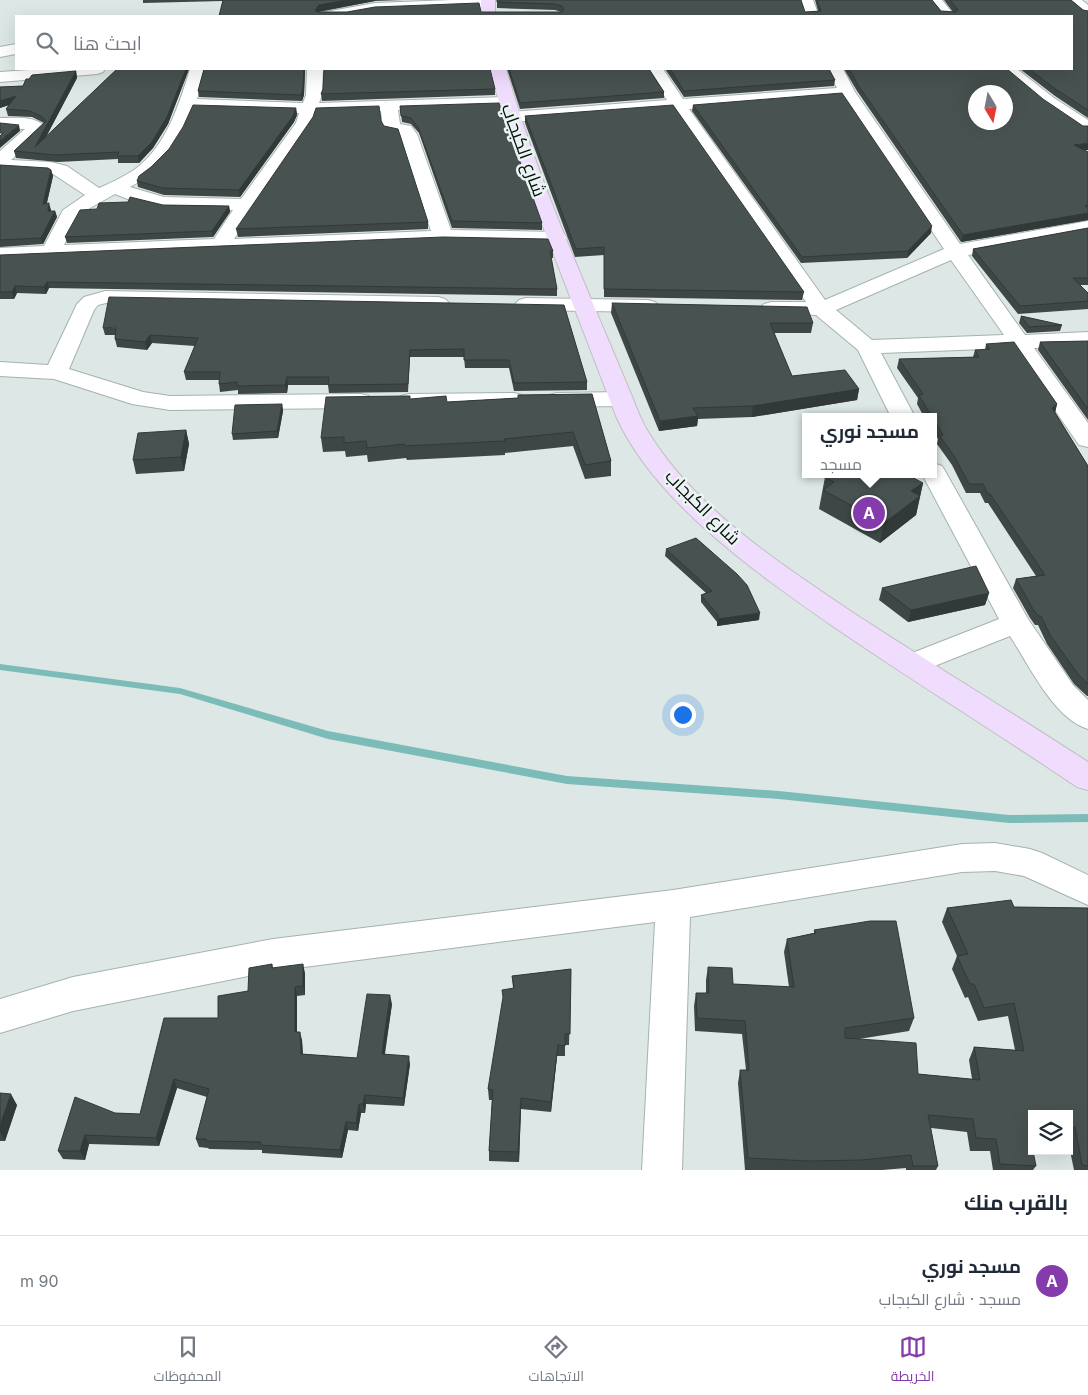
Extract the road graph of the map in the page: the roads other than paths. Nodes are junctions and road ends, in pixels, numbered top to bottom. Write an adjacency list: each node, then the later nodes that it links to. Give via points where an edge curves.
1 (806, 0): 9 (street)
2 (935, 0): 10 (street)
3 (1073, 0): 6 (street)
4 (377, 3): 5 (street); 7 (street)
5 (488, 8): 8 (street)
6 (1088, 12)
7 (329, 15)
8 (504, 15)
9 (812, 15)
10 (947, 15)
11 (1088, 17): 12 (street)
12 (1073, 18)
13 (15, 49): 14 (street)
14 (0, 52)
15 (85, 70): 22 (street)
16 (198, 70): 24 (street)
17 (315, 70): 27 (street)
18 (498, 70): 28 (main road, شارع الكبجاب)
19 (656, 70): 25 (street)
20 (836, 70): 23 (street)
21 (1009, 70): 30 (street)
22 (0, 77)
23 (847, 92): 25 (street); 41 (street)
24 (188, 104): 27 (street); 35 (street, via 155,160 140,174)
25 (678, 105): 28 (street); 49 (street)
26 (389, 106): 27 (street); 28 (street); 38 (street, via 392,128 407,133)
27 (311, 108): 36 (street, via 304,123)
28 (508, 109): 39 (main road, شارع الكبجاب)
29 (1088, 111): 30 (street)
30 (1068, 115): 32 (street)
31 (0, 123): 33 (street, via 28,124 37,128)
32 (1088, 127)
33 (0, 160)
34 (0, 165): 35 (street, via 51,167)
35 (107, 192): 36 (street, via 158,202); 42 (street, via 85,202 70,214)
36 (246, 205): 40 (street)
37 (1088, 228): 41 (street)
38 (443, 236): 39 (street); 40 (street)
39 (557, 238): 46 (main road, شارع الكبجاب)
40 (219, 246): 42 (street)
41 (956, 251): 49 (street); 51 (street)
42 (51, 252): 43 (street)
43 (0, 254)
44 (454, 303): 54 (street, via 105,297 91,301 84,308)
45 (504, 304): 46 (street)
46 (584, 306): 47 (street); 55 (main road, شارع الكبجاب)
47 (663, 307)
48 (752, 308): 49 (street)
49 (821, 309): 52 (street)
50 (1088, 339): 51 (street)
51 (1018, 341): 52 (street); 57 (street)
52 (867, 346): 56 (street)
53 (0, 369): 54 (street)
54 (56, 372): 55 (street, via 140,399 170,403)
55 (621, 398): 60 (main road, شارع الكبجاب, via 636,432 676,485 720,528 768,568)
56 (901, 413)
57 (1088, 440)
58 (937, 478): 59 (street)
59 (1016, 623): 60 (street); 61 (street, via 1062,693)
60 (912, 664): 62 (main road, شارع الكبجاب)
61 (1088, 718)
62 (1083, 775)
63 (1088, 891): 64 (street, via 1030,863 996,857 962,858)
64 (672, 904): 65 (street, via 273,955 73,994); 66 (street)
65 (0, 1016)
66 (662, 1170)

